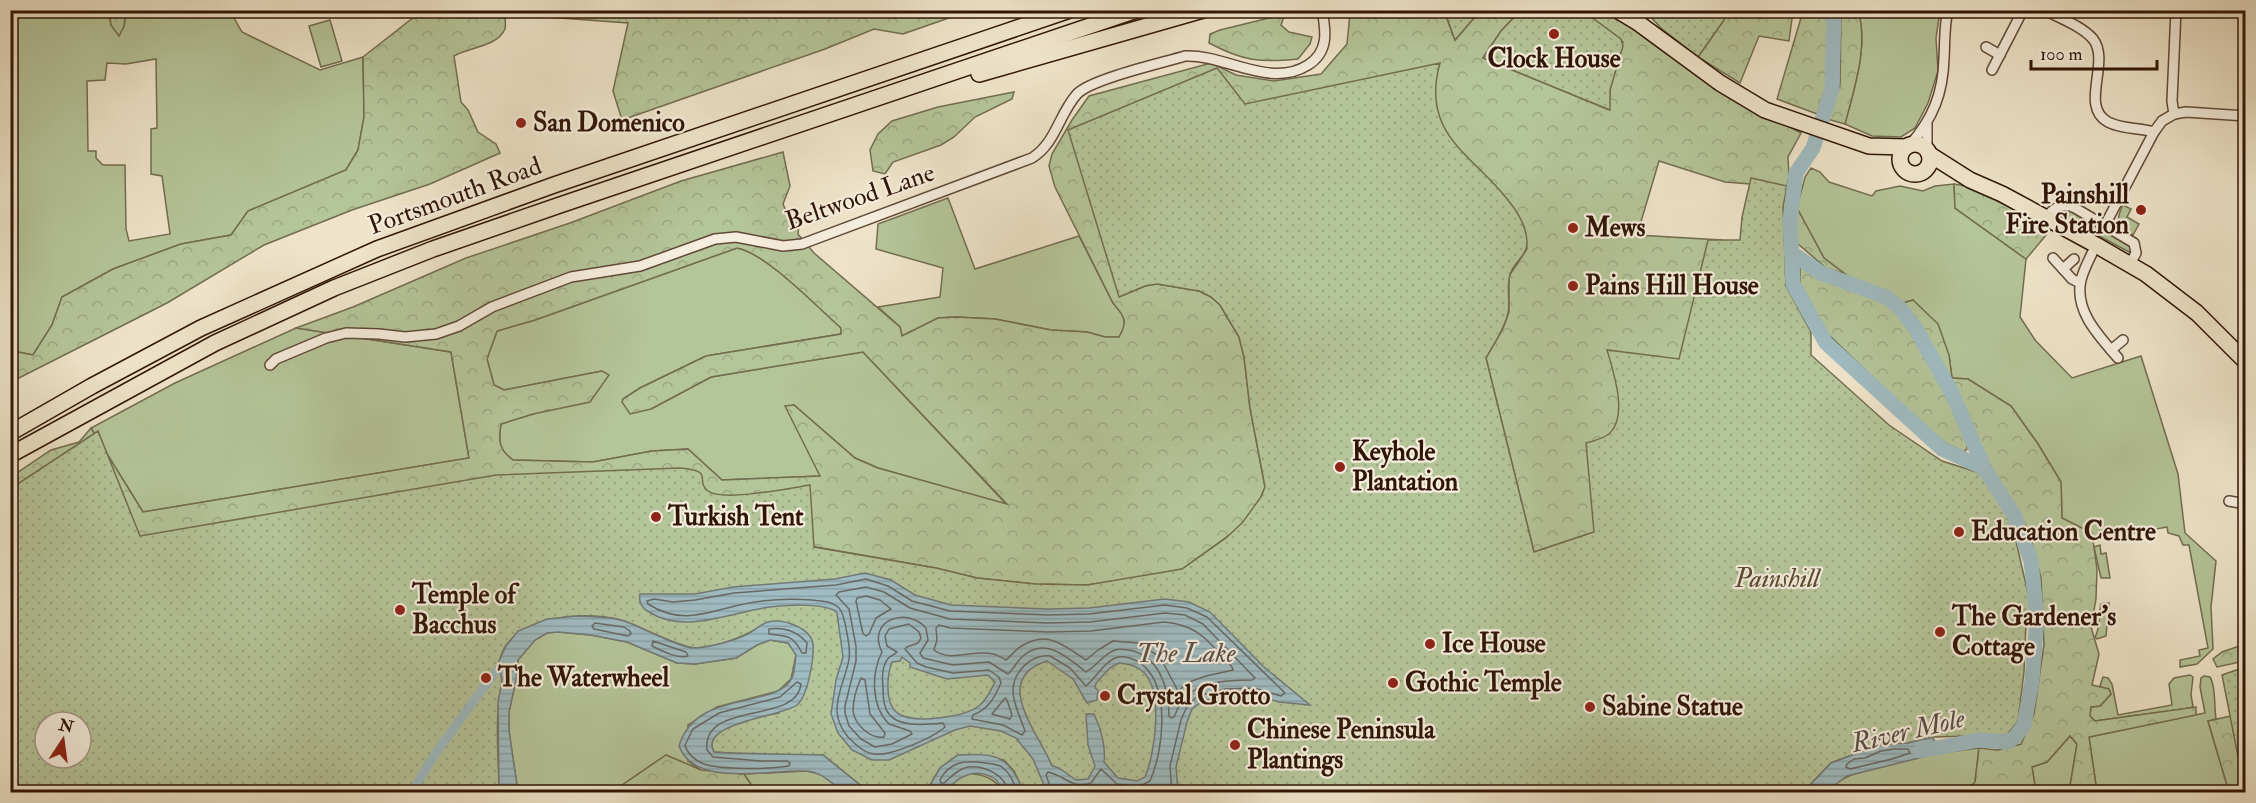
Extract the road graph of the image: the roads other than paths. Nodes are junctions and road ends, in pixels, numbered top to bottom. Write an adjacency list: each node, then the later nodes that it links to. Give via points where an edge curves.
1 (1040, 10): 14 (main road)
2 (1070, 10): 14 (main road)
3 (1137, 10): 16 (main road)
4 (1203, 10): 16 (main road, via 977,75)
5 (1617, 10): 11 (main road)
6 (1948, 10): 19 (street, via 1942,81)
7 (2023, 10): 13 (street)
8 (2044, 10): 20 (street, via 2087,34 2095,43 2099,58 2096,102 2101,116 2113,124)
9 (2176, 10): 17 (street)
10 (1322, 11): 39 (street, Beltwood Lane, via 1324,45 1305,67 1264,72 1185,56 1089,84 1074,97 1045,148 1032,158 802,244 783,246 736,237 715,238 647,264 572,277 492,307 436,334 405,337 346,333 276,359)
11 (1634, 16): 21 (main road, via 1731,90 1765,110)
12 (1986, 47): 13 (street)
13 (2000, 55): 15 (street)
14 (939, 56): 40 (main road, Portsmouth Road, via 554,185 377,249 183,337)
15 (1992, 70)
16 (923, 84): 41 (main road, Portsmouth Road, via 560,205 334,288 215,344)
17 (2174, 114): 18 (street); 20 (street)
18 (2246, 116)
19 (1928, 124): 22 (street); 23 (street)
20 (2154, 132): 28 (street)
21 (1869, 146): 22 (main road); 24 (main road)
22 (1908, 146): 23 (main road, via 1921,146); 24 (main road, via 1900,157)
23 (1928, 152): 25 (main road, via 1930,162); 26 (main road)
24 (1901, 165): 25 (main road, via 1909,174)
25 (1924, 172): 26 (main road)
26 (1970, 180): 27 (main road)
27 (2046, 218): 28 (street, via 2053,209 2067,205); 29 (main road)
28 (2105, 225): 32 (street, via 2134,243 2136,253)
29 (2096, 245): 32 (main road); 34 (street)
30 (2053, 258): 33 (street)
31 (2074, 259): 33 (street)
32 (2130, 264): 38 (main road, via 2197,314)
33 (2063, 269): 34 (street)
34 (2080, 283): 36 (street, via 2085,313)
35 (2122, 340): 36 (street)
36 (2111, 350): 37 (street)
37 (2118, 358)
38 (2246, 362)
39 (270, 365)
40 (10, 433)
41 (10, 455)
42 (2229, 501): 43 (street)
43 (2246, 504)

